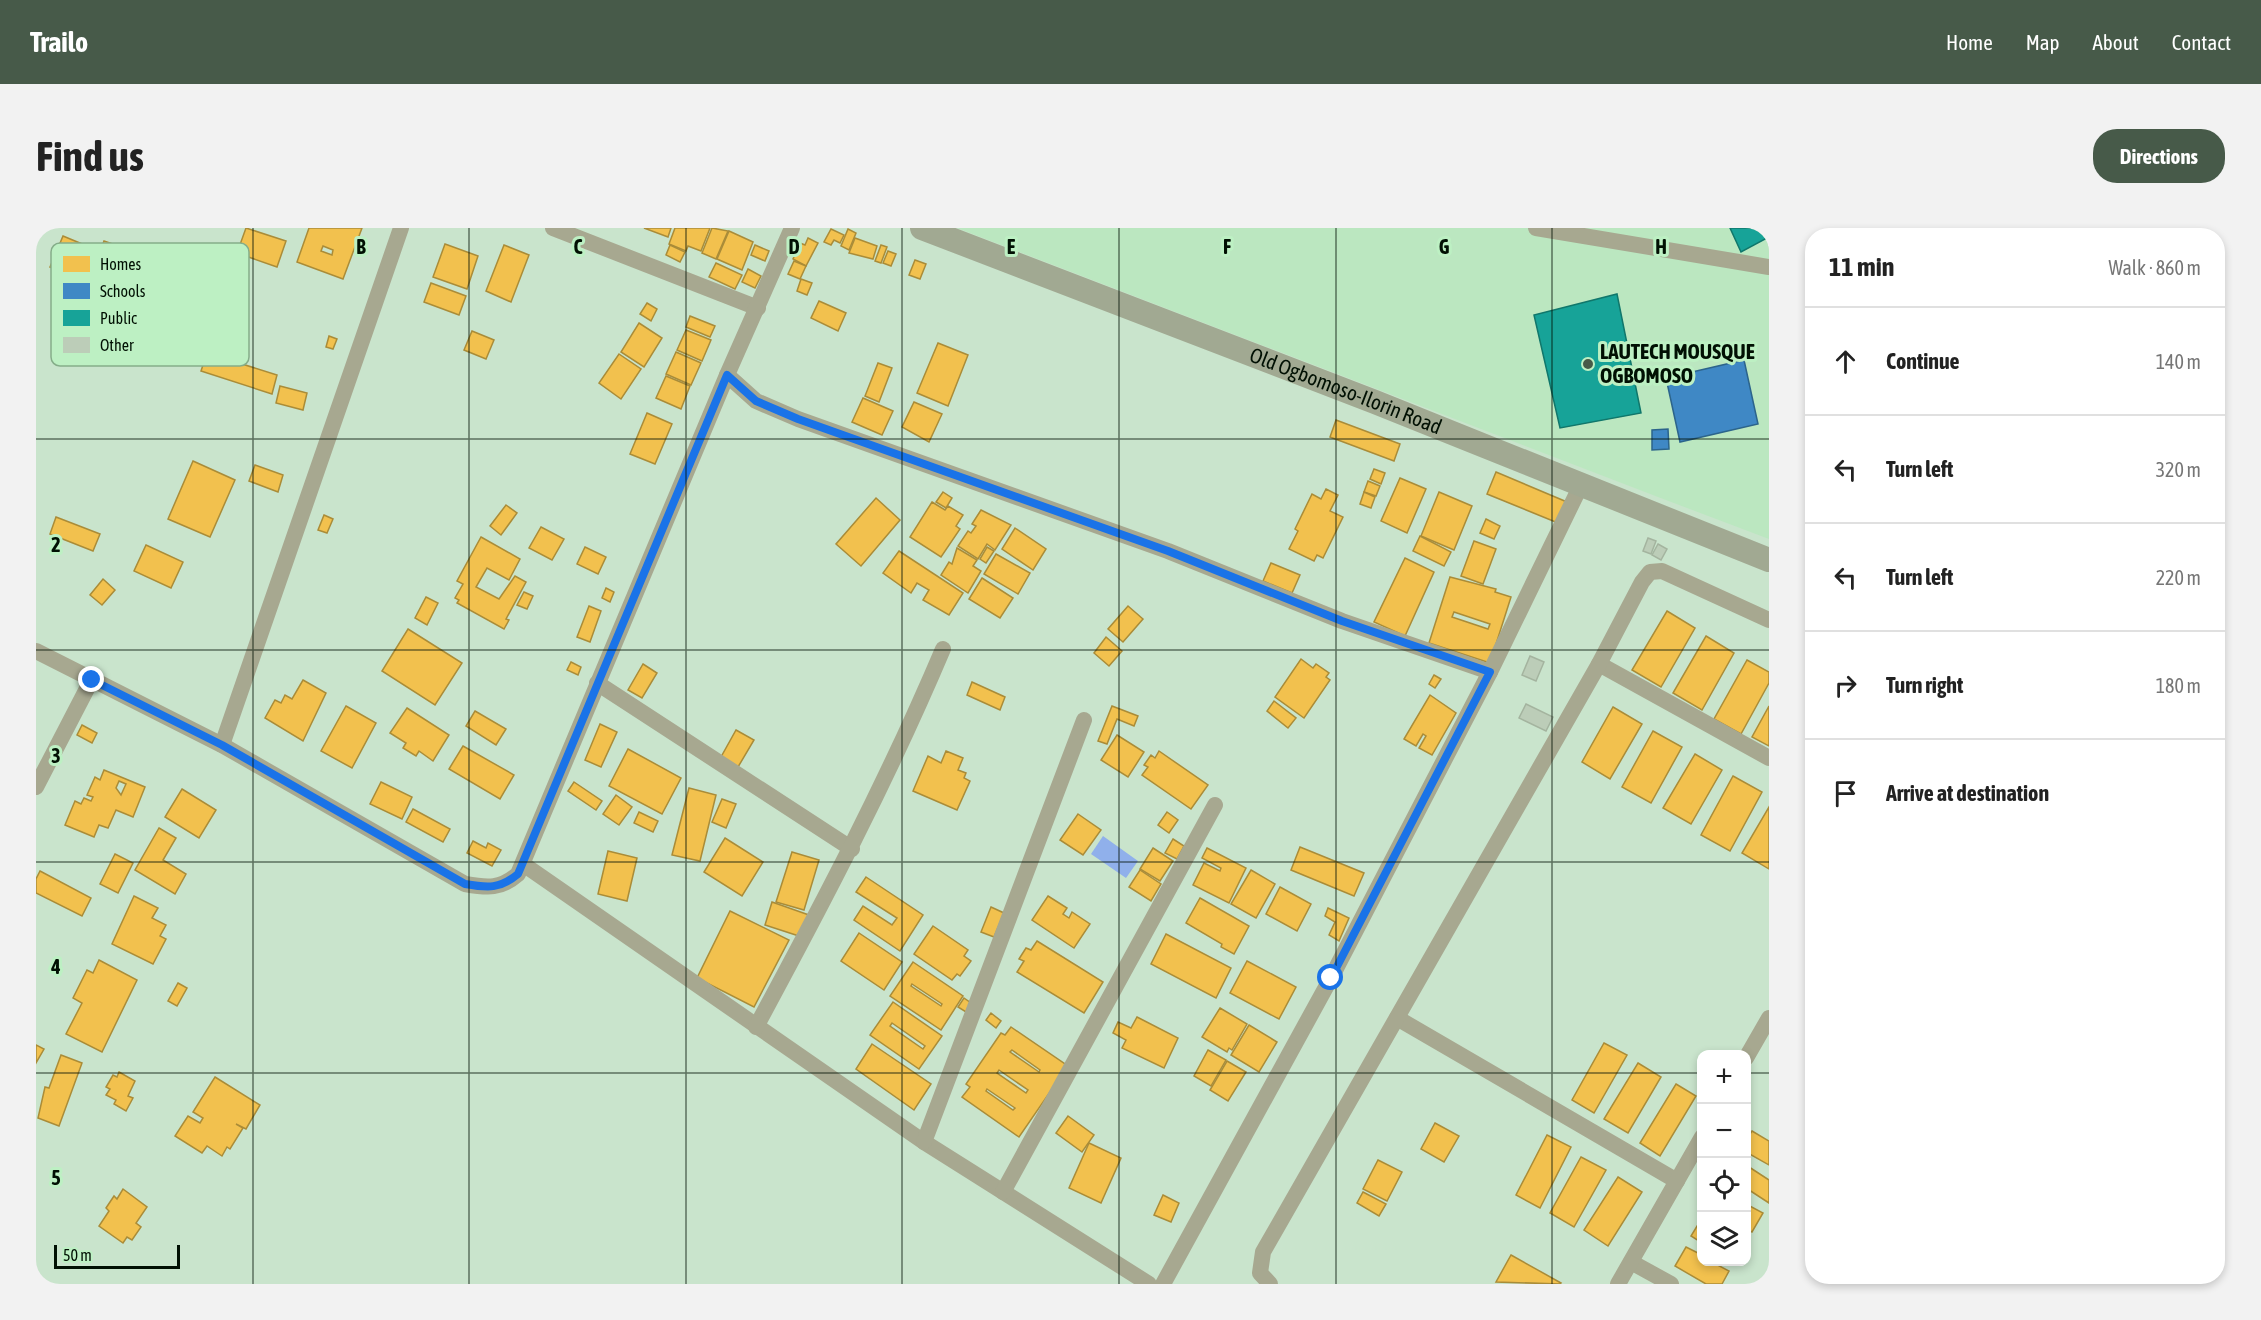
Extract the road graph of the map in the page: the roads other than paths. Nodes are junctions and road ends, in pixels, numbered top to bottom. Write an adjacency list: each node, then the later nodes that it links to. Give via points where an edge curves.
1 (401, 228): 19 (street)
2 (553, 228): 7 (street)
3 (792, 228): 7 (street)
4 (922, 228): 9 (highway, Old Ogbomoso-Ilorin Road)
5 (1536, 228): 6 (street)
6 (1769, 267)
7 (758, 308): 8 (street)
8 (727, 375): 15 (street, via 756,401 798,419 1168,551 1342,621); 17 (street)
9 (1581, 484): 10 (highway, Old Ogbomoso-Ilorin Road); 15 (street)
10 (1769, 560)
11 (1769, 620): 14 (street, via 1662,571 1650,572)
12 (943, 649): 23 (street)
13 (36, 651): 16 (street)
14 (1599, 664): 20 (street); 25 (street)
15 (1490, 672): 35 (street, via 1331,978)
16 (92, 680): 19 (street); 21 (street)
17 (597, 682): 23 (street); 24 (street)
18 (1084, 720): 29 (street)
19 (222, 745): 24 (street, via 465,884 494,888 507,884)
20 (1769, 758)
21 (36, 787)
22 (1215, 805): 32 (street)
23 (852, 849): 27 (street)
24 (523, 864): 27 (street)
25 (1397, 1018): 31 (street); 36 (street, via 1263,1252 1260,1273)
26 (1769, 1018): 28 (street)
27 (756, 1027): 29 (street)
28 (1751, 1050)
29 (924, 1142): 32 (street)
30 (1697, 1144): 31 (street)
31 (1677, 1180): 33 (street)
32 (1004, 1192): 34 (street)
33 (1631, 1262): 37 (street); 38 (street)
34 (1149, 1284)
35 (1163, 1284)
36 (1270, 1284)
37 (1618, 1284)
38 (1671, 1284)

